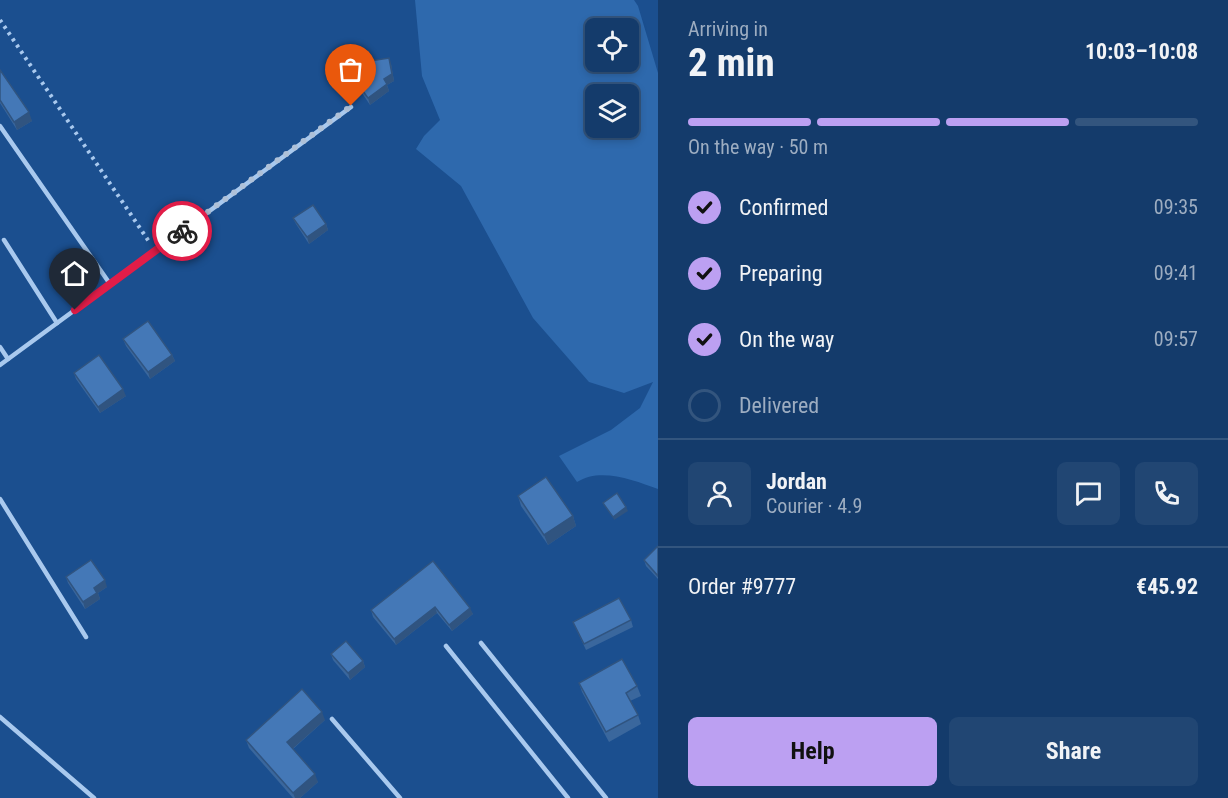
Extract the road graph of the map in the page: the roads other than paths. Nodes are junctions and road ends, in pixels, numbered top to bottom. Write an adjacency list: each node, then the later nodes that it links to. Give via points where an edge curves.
1 (351, 106): 4 (lane)
2 (0, 126): 4 (lane)
3 (4, 240): 5 (lane)
4 (110, 284): 5 (lane)
5 (57, 324): 7 (lane)
6 (0, 346): 7 (lane)
7 (8, 360): 8 (lane)
8 (0, 365)
9 (0, 499): 10 (lane)
10 (86, 637)
11 (481, 643): 18 (lane)
12 (446, 646): 17 (lane)
13 (0, 717): 15 (lane)
14 (332, 719): 16 (lane)
15 (94, 798)
16 (400, 798)
17 (568, 798)
18 (606, 798)

